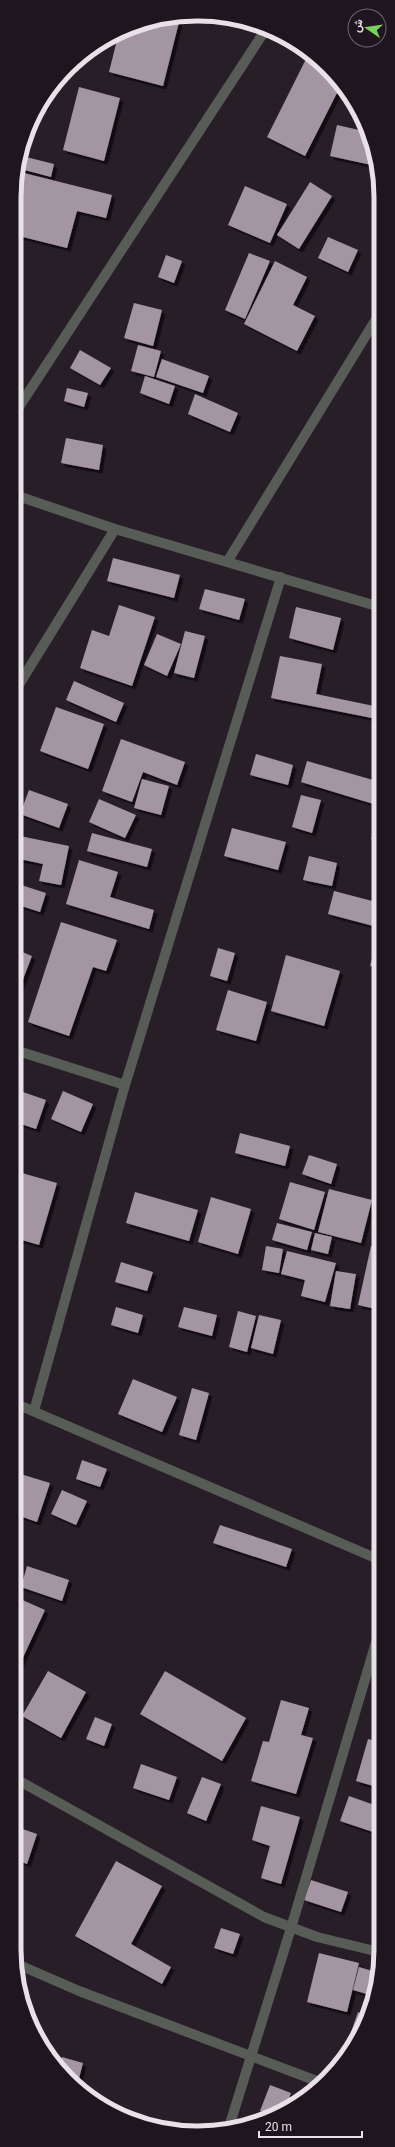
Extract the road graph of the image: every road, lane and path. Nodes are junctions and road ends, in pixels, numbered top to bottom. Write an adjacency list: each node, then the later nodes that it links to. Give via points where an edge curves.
1 (263, 33): 3 (street)
2 (374, 321): 6 (street)
3 (21, 403)
4 (21, 497): 5 (street)
5 (115, 529): 6 (street); 9 (street)
6 (227, 562): 7 (street)
7 (281, 577): 8 (street); 11 (street)
8 (374, 605)
9 (21, 681)
10 (21, 1052): 11 (street)
11 (125, 1085): 13 (street)
12 (21, 1406): 13 (street)
13 (34, 1411): 14 (street)
14 (374, 1557)
15 (374, 1649): 17 (street)
16 (21, 1782): 17 (street, via 264,1916)
17 (291, 1928): 18 (street); 20 (street)
18 (374, 1951)
19 (22, 1966): 20 (street, via 79,1991)
20 (253, 2055): 21 (street); 22 (street)
21 (316, 2080)
22 (230, 2123)

